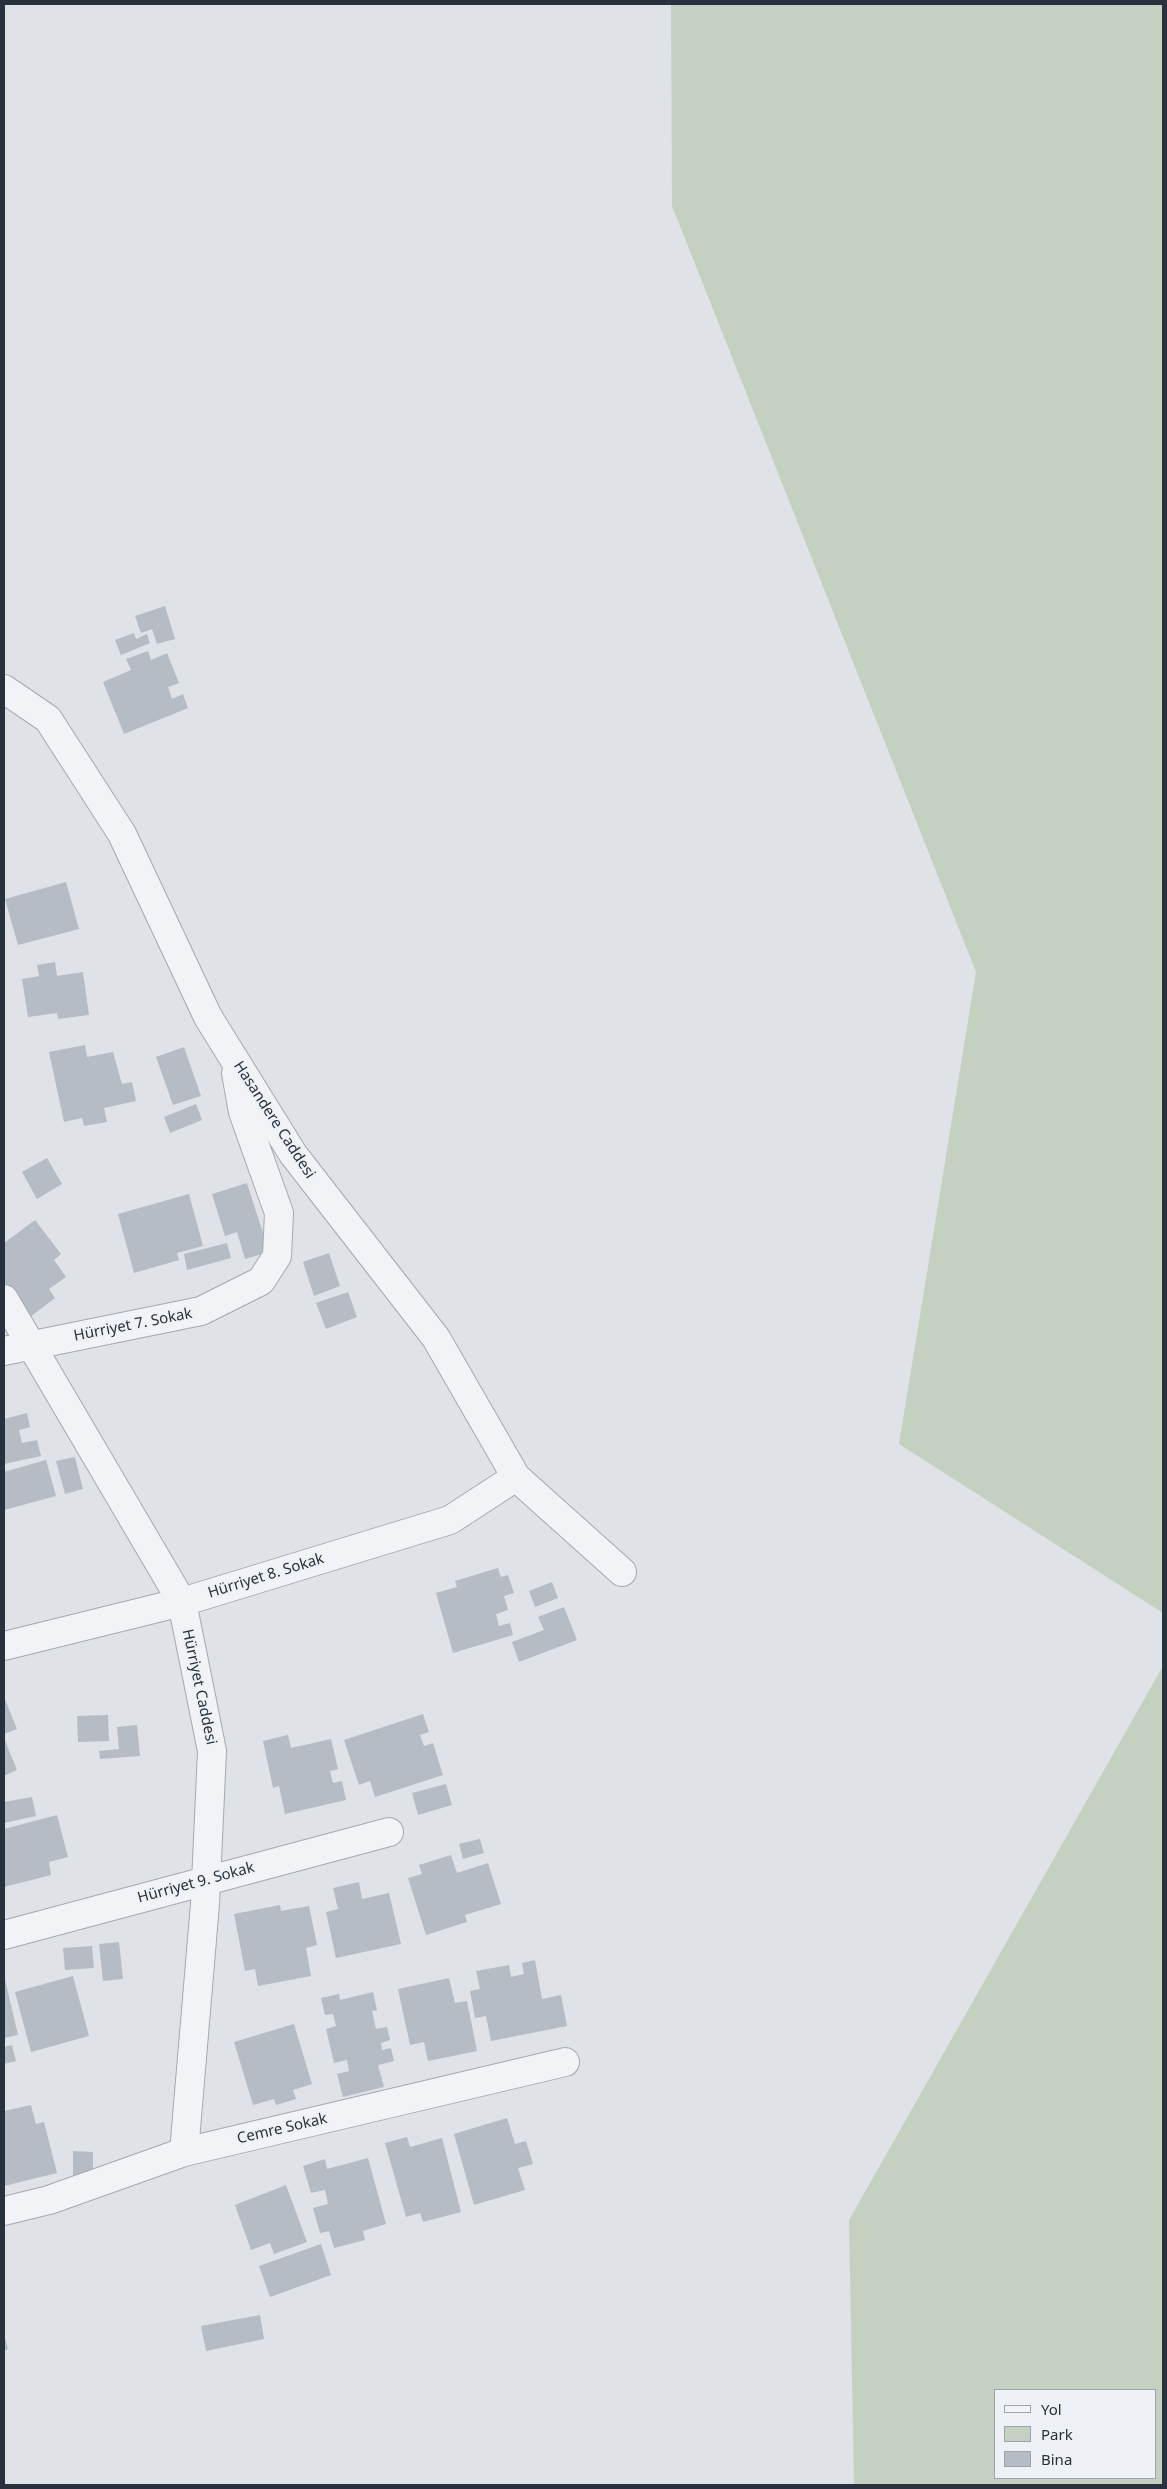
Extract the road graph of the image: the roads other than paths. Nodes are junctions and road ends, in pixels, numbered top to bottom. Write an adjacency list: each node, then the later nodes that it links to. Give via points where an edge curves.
1 (4, 689): 2 (street, Hasandere Caddesi, via 48,719 122,834 208,1017)
2 (234, 1058): 4 (street, Hürriyet 7. Sokak, via 243,1112 279,1213 277,1256 261,1281 201,1312); 6 (street, Hasandere Caddesi, via 293,1154 436,1338)
3 (4, 1299): 4 (street, Hürriyet Caddesi)
4 (31, 1344): 5 (street, Hürriyet 7. Sokak); 8 (street, Hürriyet Caddesi)
5 (4, 1351)
6 (516, 1477): 7 (street, Hasandere Caddesi); 8 (street, Hürriyet 8. Sokak, via 450,1520)
7 (622, 1572)
8 (182, 1602): 9 (street, Hürriyet 8. Sokak); 11 (street, Hürriyet Caddesi, via 212,1751)
9 (4, 1646)
10 (389, 1832): 11 (street, Hürriyet 9. Sokak)
11 (206, 1880): 12 (street, Hürriyet 9. Sokak); 14 (street, Hürriyet Caddesi)
12 (4, 1935)
13 (565, 2062): 14 (street, Cemre Sokak)
14 (184, 2152): 15 (street, Cemre Sokak, via 49,2200)
15 (4, 2211)

